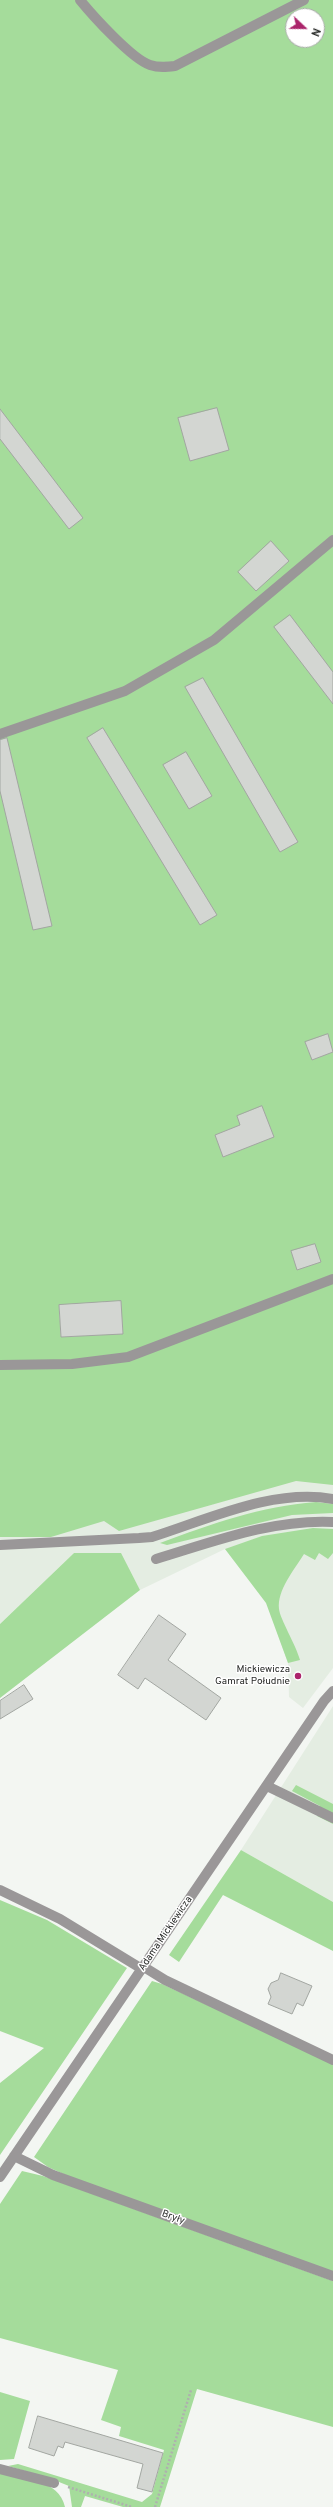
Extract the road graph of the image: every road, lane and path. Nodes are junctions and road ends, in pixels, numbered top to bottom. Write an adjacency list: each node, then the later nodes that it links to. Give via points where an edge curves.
1 (80, 0): 2 (street, via 135,57 163,68 175,66)
2 (304, 0)
3 (333, 540): 4 (street, via 214,640 125,691)
4 (0, 734)
5 (333, 1278): 6 (street, via 128,1357 72,1364)
6 (0, 1365)
7 (333, 1499): 9 (street, via 299,1496 270,1500 152,1537 46,1545)
8 (333, 1522): 10 (street, via 311,1520 249,1531)
9 (0, 1545)
10 (156, 1559)
11 (333, 1692): 12 (street, Adama Mickiewicza)
12 (267, 1786): 13 (street); 15 (street, Adama Mickiewicza)
13 (333, 1818)
14 (0, 1890): 15 (street, via 60,1919)
15 (143, 1968): 16 (street); 17 (street, Adama Mickiewicza)
16 (333, 2060)
17 (14, 2156): 18 (street, Adama Mickiewicza); 19 (street, Bryły, via 53,2175)
18 (0, 2177)
19 (333, 2276)
20 (191, 2390): 24 (path)
21 (0, 2469): 22 (street)
22 (54, 2483): 23 (path)
23 (132, 2507)
24 (155, 2507)

